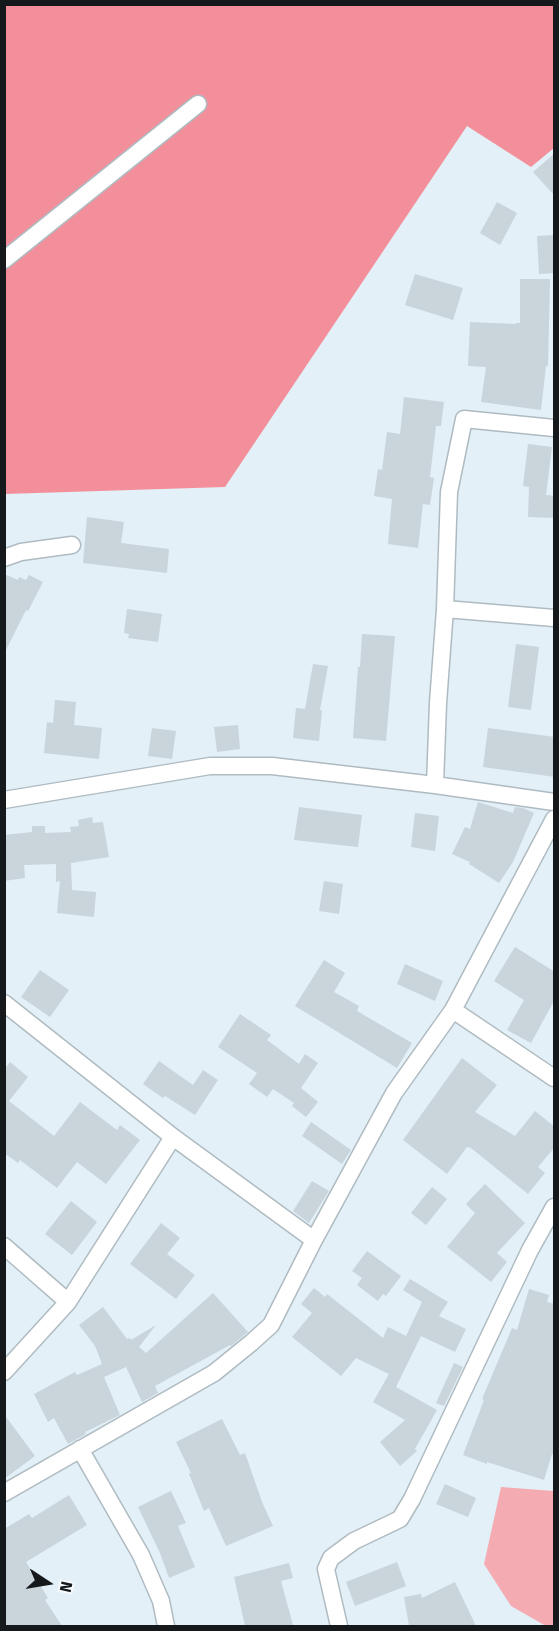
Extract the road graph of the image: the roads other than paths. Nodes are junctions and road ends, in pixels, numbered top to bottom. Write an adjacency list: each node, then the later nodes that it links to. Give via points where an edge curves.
1 (198, 104): 2 (street)
2 (4, 260)
3 (555, 428): 6 (street, via 464,419 449,492)
4 (72, 545): 5 (street)
5 (4, 558)
6 (445, 609): 7 (street); 8 (street)
7 (555, 618)
8 (435, 785): 9 (street, via 272,766 210,766); 10 (street)
9 (4, 800)
10 (555, 802)
11 (555, 819): 13 (street)
12 (4, 1003): 15 (street)
13 (453, 1011): 14 (street); 17 (street, via 394,1093)
14 (555, 1078)
15 (173, 1137): 17 (street); 19 (street)
16 (555, 1207): 24 (street, via 530,1250 400,1519 354,1541 328,1563 326,1569)
17 (314, 1240): 21 (street, via 271,1325 251,1343 214,1373)
18 (4, 1246): 19 (street)
19 (68, 1302): 20 (street)
20 (4, 1372)
21 (80, 1449): 22 (street); 23 (street, via 141,1555 161,1601)
22 (4, 1493)
23 (166, 1626)
24 (339, 1626)

